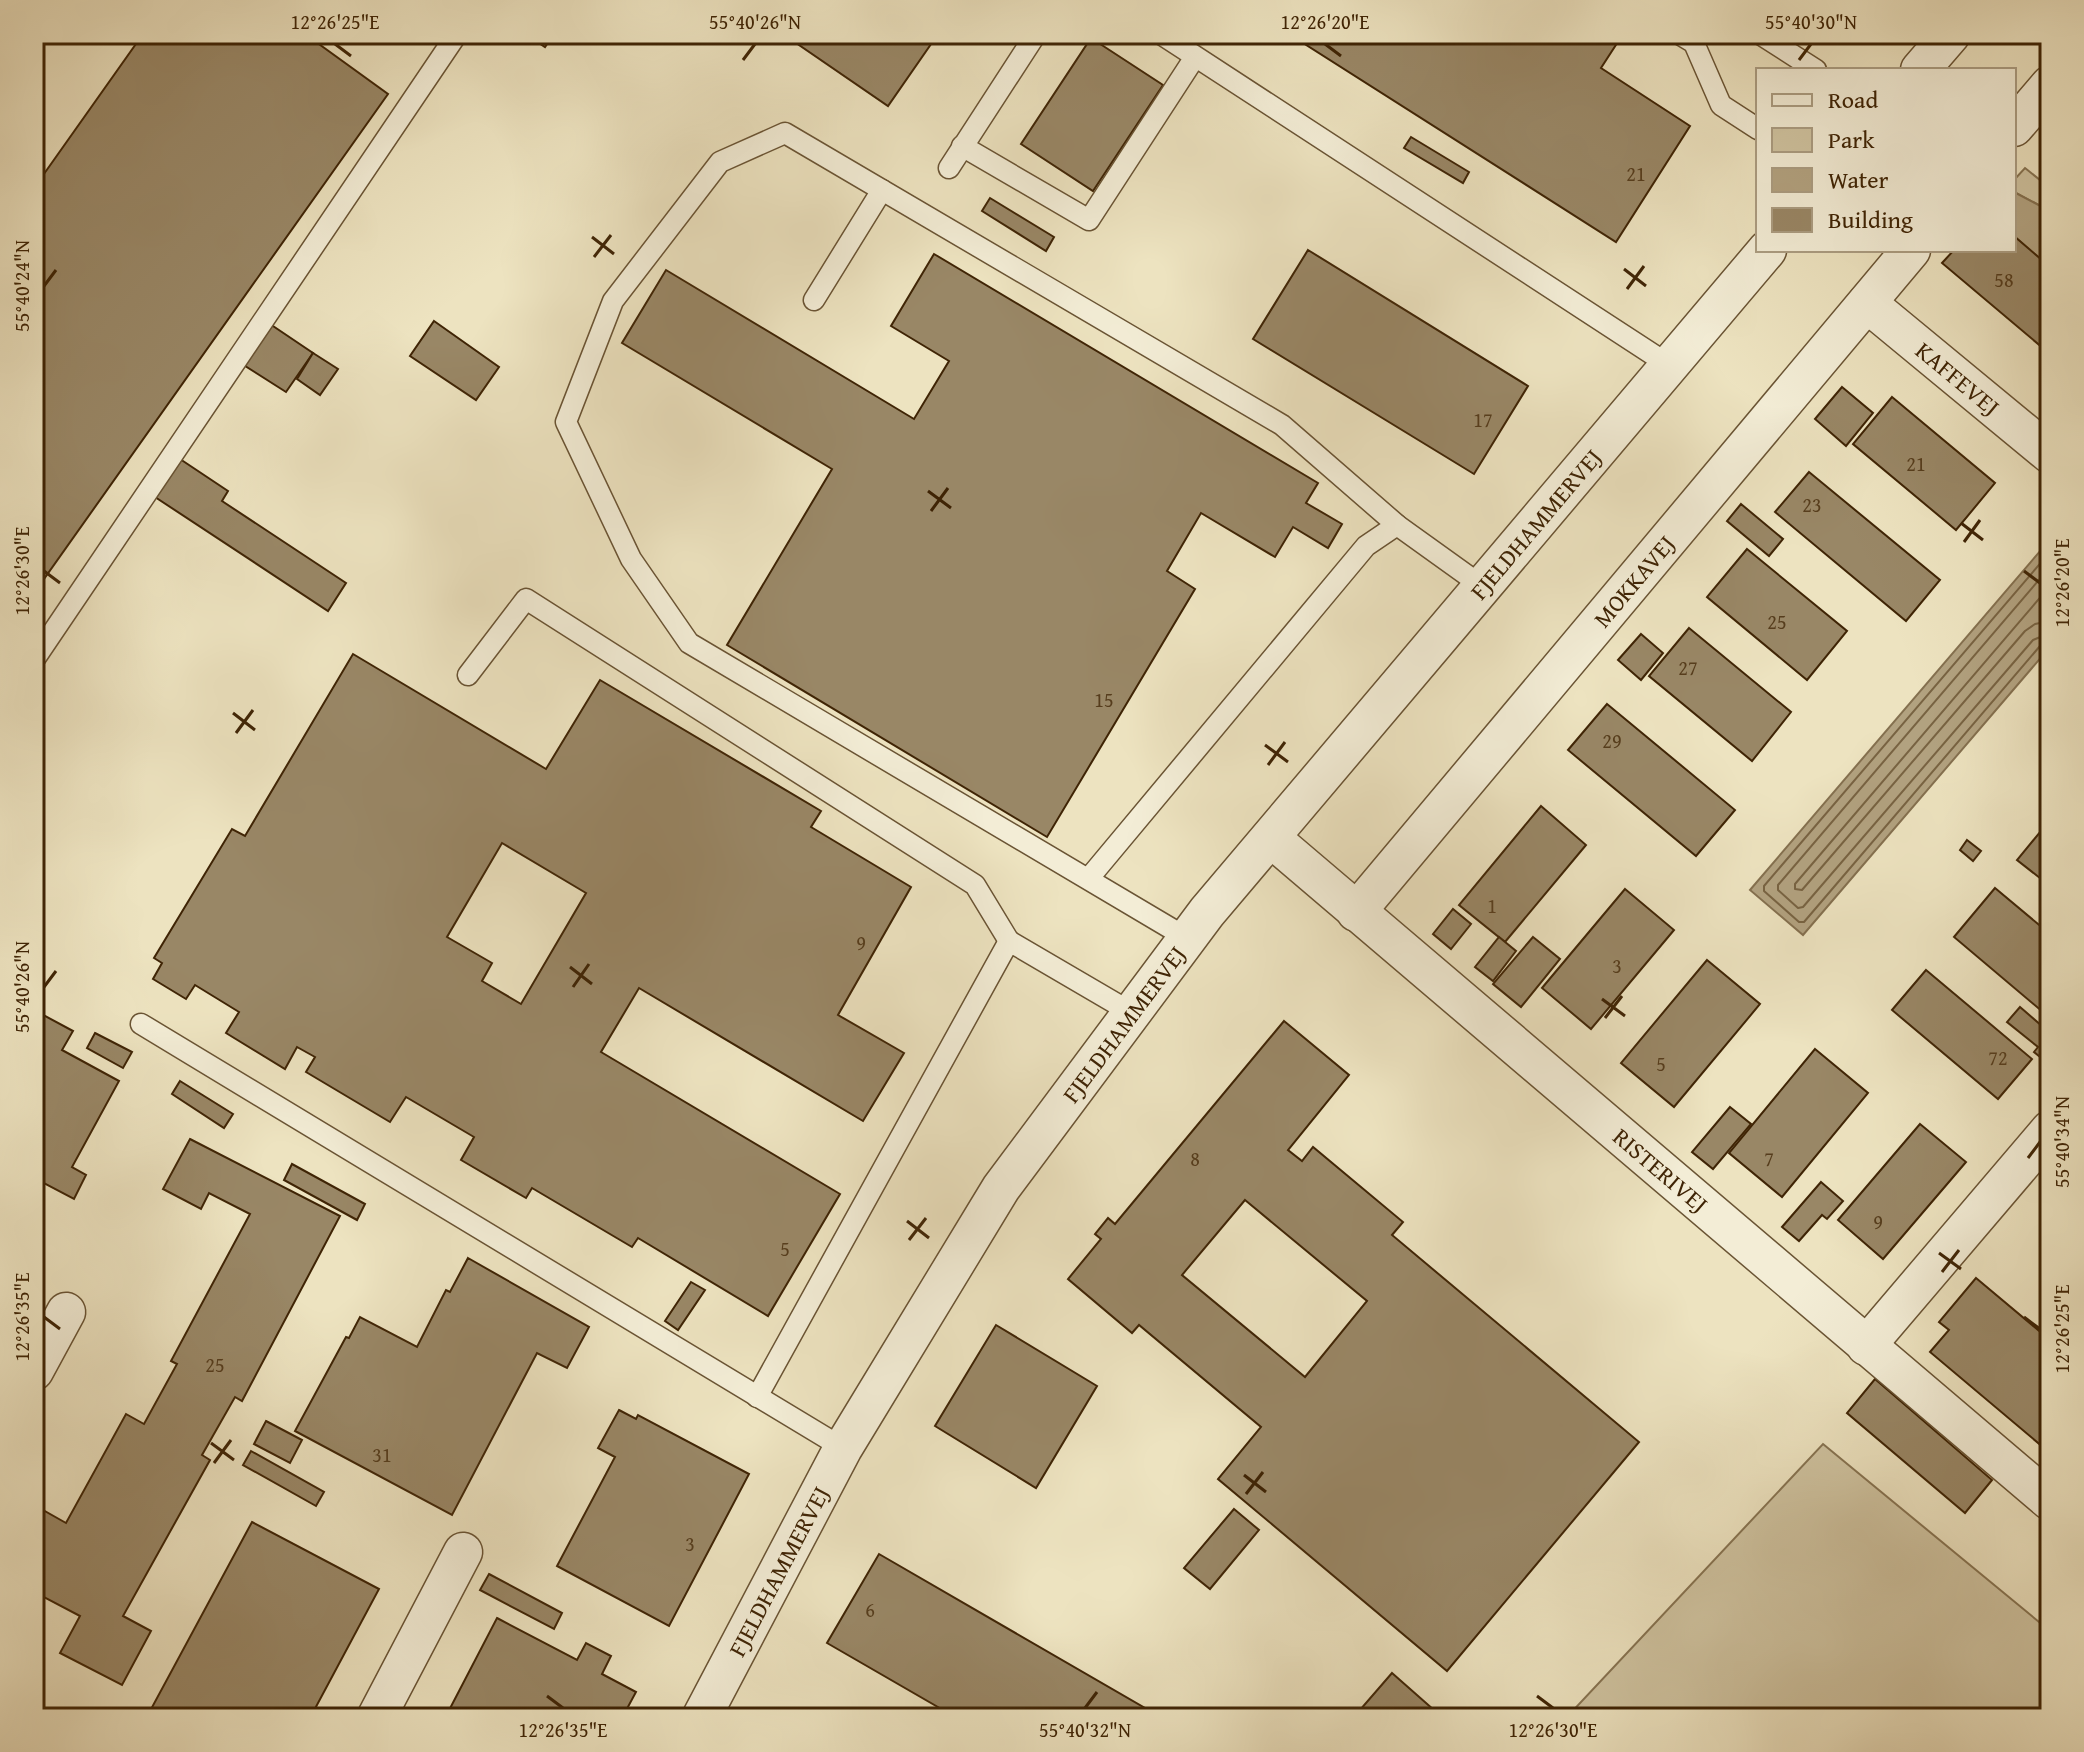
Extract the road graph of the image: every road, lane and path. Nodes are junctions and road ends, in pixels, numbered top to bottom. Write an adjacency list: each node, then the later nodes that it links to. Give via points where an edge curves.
1 (457, 34): 24 (lane)
2 (1036, 34): 13 (lane)
3 (1161, 34): 7 (lane)
4 (1679, 34): 12 (lane, via 1694,43 1721,105)
5 (1760, 34): 8 (lane)
6 (1951, 34): 9 (street)
7 (1195, 57): 13 (lane, via 1089,220); 20 (lane)
8 (1813, 68)
9 (1922, 68)
10 (2050, 85): 11 (street)
11 (2016, 125)
12 (1756, 128)
13 (962, 146): 14 (lane)
14 (949, 168)
15 (882, 190): 18 (lane); 22 (lane, via 1282,425); 27 (lane, via 785,133 720,162 613,301 566,422 631,559 689,643)
16 (1765, 252): 20 (street, FJELDHAMMERVEJ)
17 (1909, 252): 19 (street, MOKKAVEJ)
18 (814, 300)
19 (1867, 303): 21 (street, KAFFEVEJ); 28 (street, MOKKAVEJ)
20 (1669, 365): 23 (street, FJELDHAMMERVEJ)
21 (2050, 454)
22 (1397, 525): 23 (lane); 27 (lane, via 1366,546)
23 (1482, 586): 26 (street, FJELDHAMMERVEJ)
24 (34, 660)
25 (468, 675): 30 (lane, via 526,599 975,885)
26 (1271, 838): 28 (street, RISTERIVEJ); 29 (street, FJELDHAMMERVEJ)
27 (1089, 878): 29 (lane)
28 (1356, 912): 35 (street, RISTERIVEJ)
29 (1187, 938): 31 (street, FJELDHAMMERVEJ)
30 (1009, 941): 31 (lane); 37 (lane)
31 (1132, 1013): 38 (street, FJELDHAMMERVEJ, via 1001,1188)
32 (141, 1024): 37 (lane)
33 (2050, 1130): 35 (street)
34 (66, 1312): 36 (street)
35 (1866, 1346): 39 (street, RISTERIVEJ)
36 (34, 1371)
37 (757, 1397): 38 (lane)
38 (843, 1448): 42 (street, FJELDHAMMERVEJ)
39 (2050, 1501)
40 (463, 1552): 41 (street)
41 (376, 1718)
42 (701, 1718)

